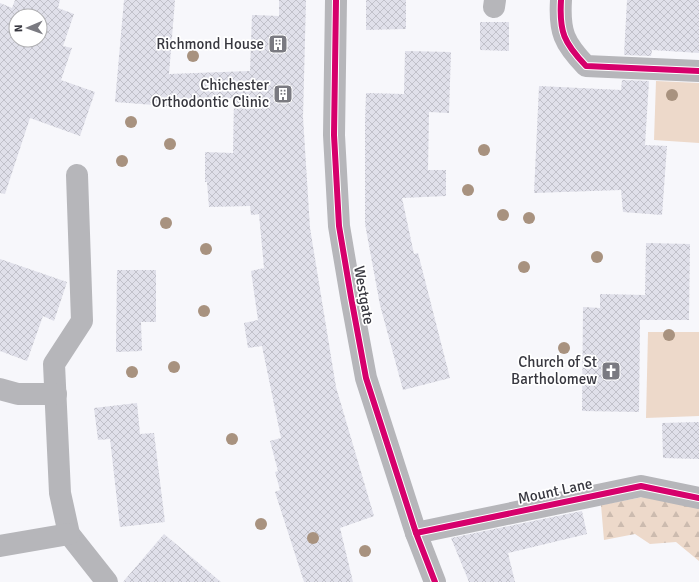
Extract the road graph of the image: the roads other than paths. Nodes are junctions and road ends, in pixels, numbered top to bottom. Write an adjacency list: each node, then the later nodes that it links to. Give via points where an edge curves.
1 (336, 0): 8 (street, Westgate, via 334,129 339,226 366,378)
2 (561, 0): 3 (street, via 559,21 570,49 586,66)
3 (699, 71)
4 (77, 175): 6 (street, via 82,321 54,364)
5 (0, 389): 6 (street, via 18,394)
6 (56, 394): 9 (street, via 60,493)
7 (699, 498): 8 (street, Mount Lane, via 641,486)
8 (416, 533): 12 (street, Westgate)
9 (69, 534): 10 (street); 11 (street)
10 (0, 546)
11 (107, 582)
12 (435, 582)

